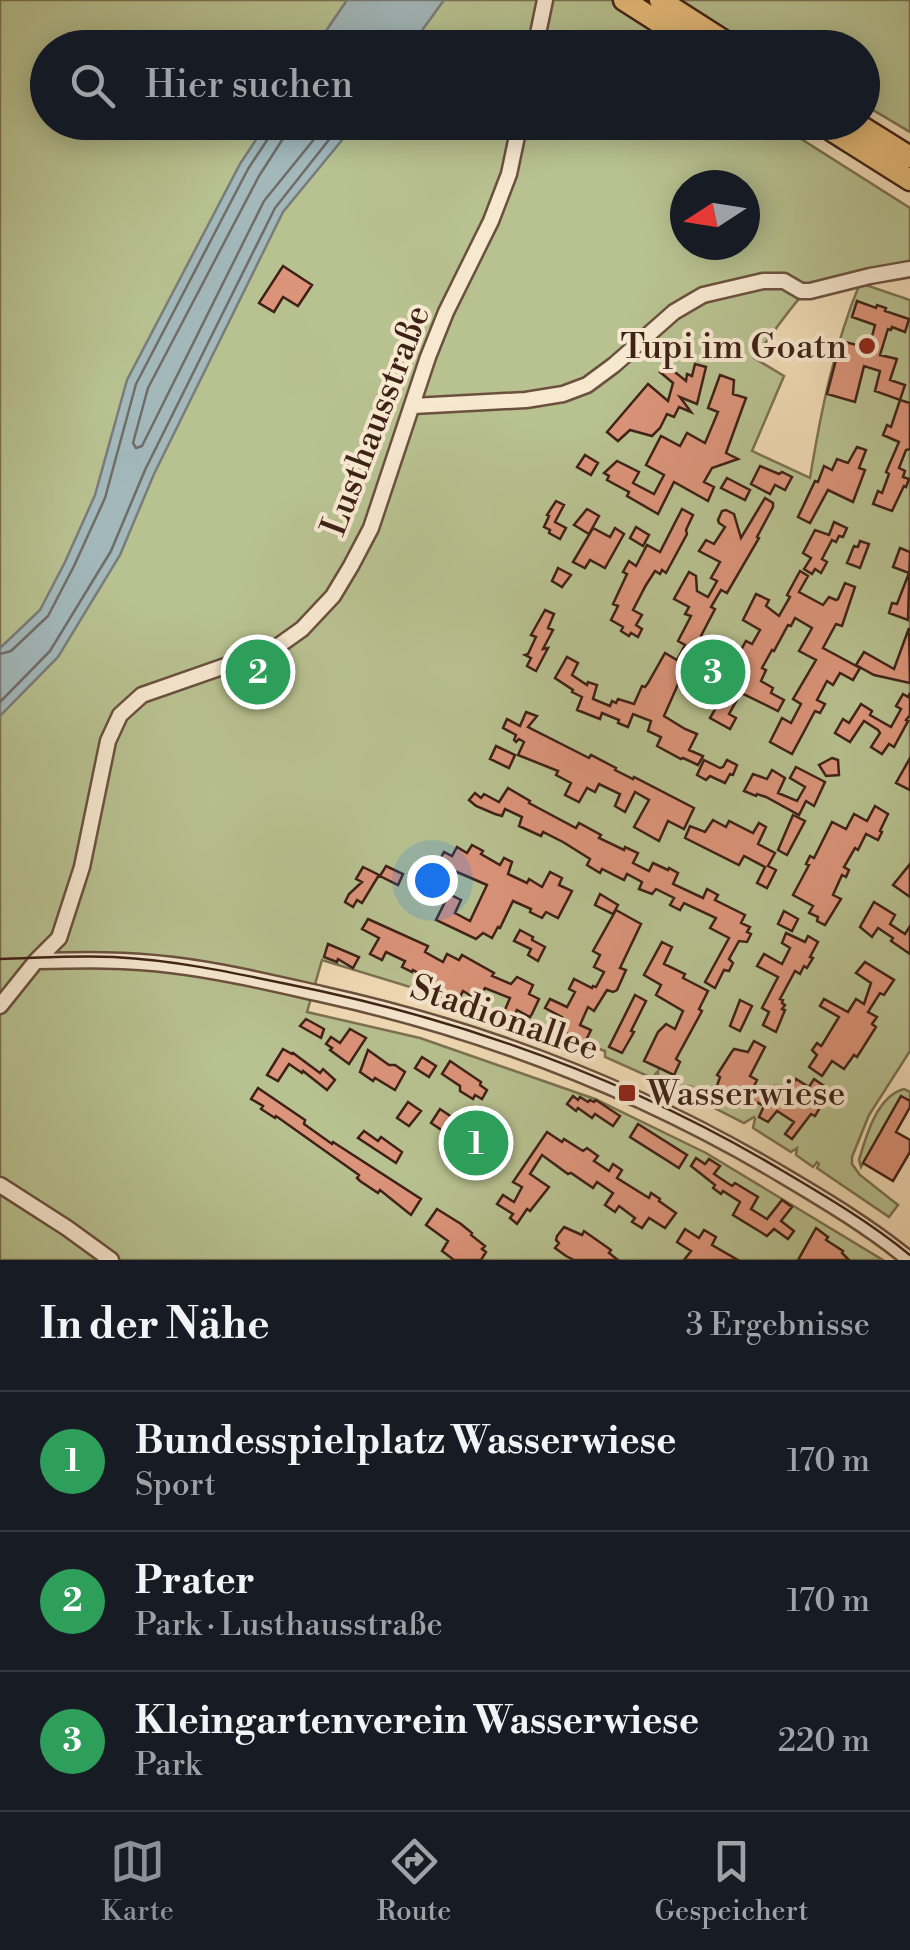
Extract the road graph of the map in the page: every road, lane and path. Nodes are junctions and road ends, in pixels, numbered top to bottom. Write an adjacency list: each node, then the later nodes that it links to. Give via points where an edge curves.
1 (545, 0): 4 (street)
2 (624, 0): 5 (highway)
3 (660, 0): 6 (highway)
4 (539, 30)
5 (671, 30)
6 (707, 30)
7 (880, 138): 10 (highway)
8 (516, 140): 13 (street, Lusthausstraße, via 492,220 446,312)
9 (847, 140): 11 (highway)
10 (910, 157)
11 (910, 180)
12 (910, 269): 13 (street, via 810,292 784,280 703,296 674,312 614,365 564,394)
13 (413, 406): 14 (street, Lusthausstraße, via 371,528 333,596 302,629 274,649 142,695 120,714 59,938)
14 (36, 961): 15 (street, Lusthausstraße); 18 (street, Stadionallee, via 206,970 372,1004 520,1050 619,1089 738,1148)
15 (0, 1006)
16 (0, 1185): 17 (street)
17 (111, 1260)
18 (910, 1260)

